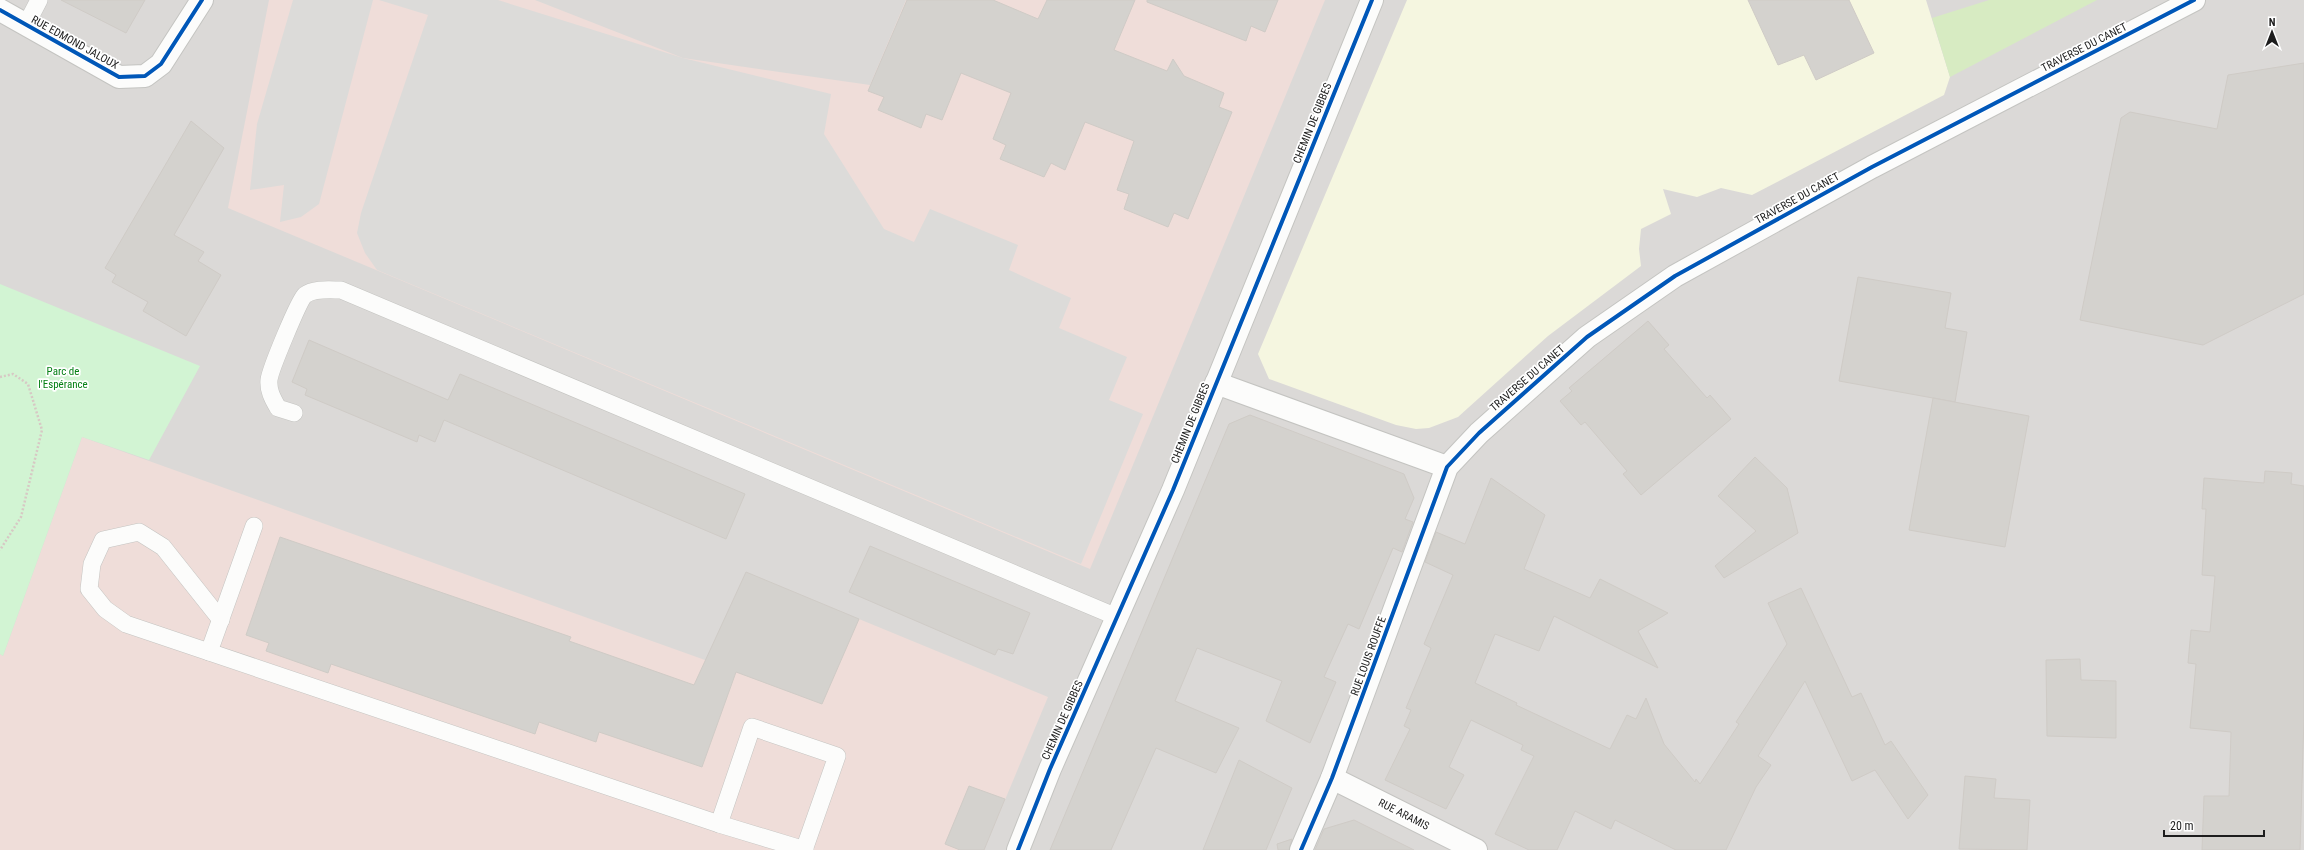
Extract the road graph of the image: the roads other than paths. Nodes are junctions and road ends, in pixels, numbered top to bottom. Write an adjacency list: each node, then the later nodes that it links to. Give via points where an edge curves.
1 (39, 0): 6 (lane)
2 (202, 0): 6 (street, RUE EDMOND JALOUX, via 160,64 145,76 120,77)
3 (1372, 0): 7 (street, CHEMIN DE GIBBES)
4 (2194, 0): 9 (street, TRAVERSE DU CANET, via 1872,166 1675,276 1587,337 1479,433)
5 (0, 10): 6 (street, RUE EDMOND JALOUX)
6 (26, 25)
7 (1216, 382): 9 (street); 11 (street, CHEMIN DE GIBBES, via 1173,490)
8 (294, 413): 11 (lane, via 278,408 270,395 269,379 298,306 305,295 318,290 341,290)
9 (1447, 467): 14 (street, RUE LOUIS ROUFFE)
10 (254, 526): 12 (lane)
11 (1117, 617): 17 (street, CHEMIN DE GIBBES, via 1050,769)
12 (221, 620): 13 (lane); 13 (lane, via 163,547 139,532 103,540 92,564 89,589 105,609 126,624)
13 (209, 652): 15 (lane)
14 (1332, 778): 18 (street, RUE LOUIS ROUFFE); 19 (street, RUE ARAMIS)
15 (720, 824): 16 (lane); 16 (lane, via 752,727 836,756)
16 (805, 850)
17 (1018, 850)
18 (1301, 850)
19 (1476, 850)

